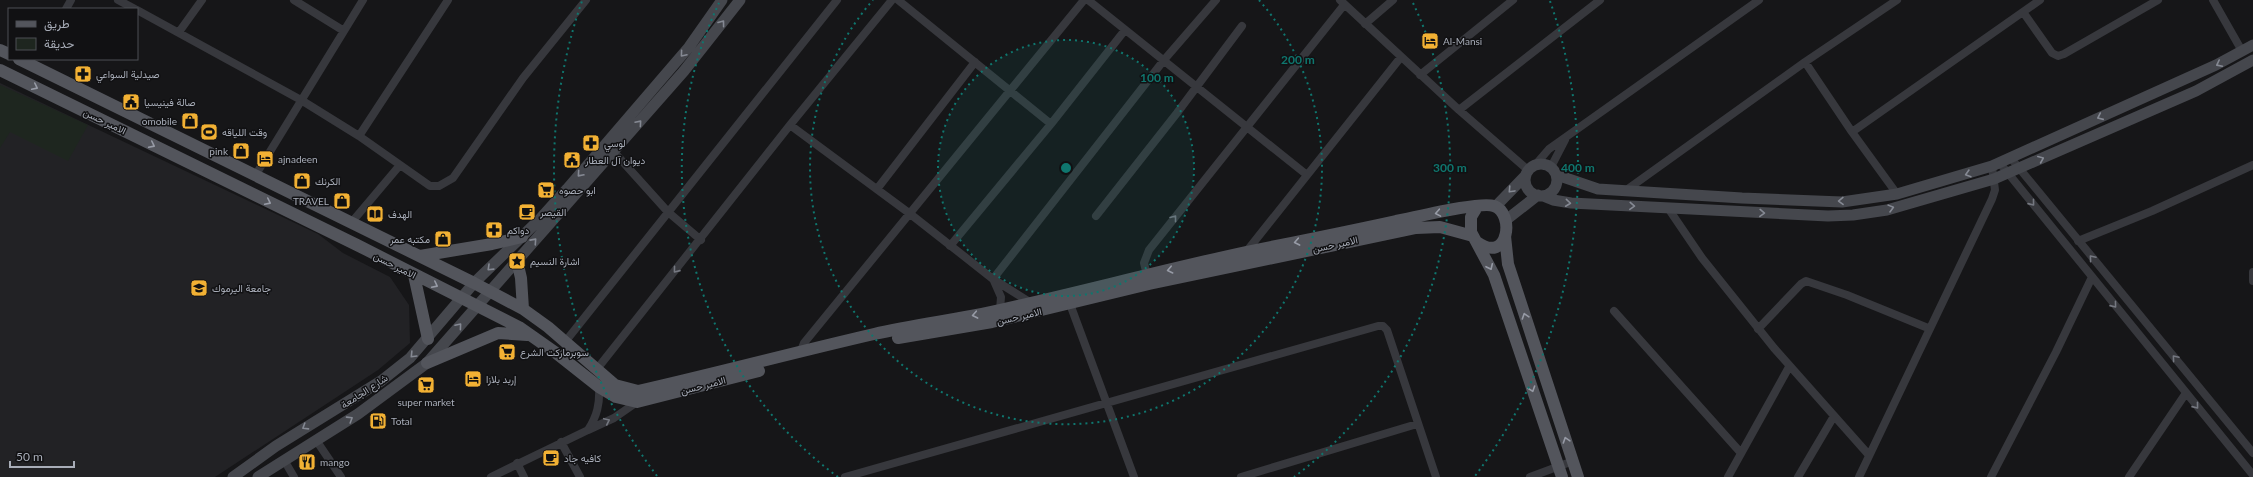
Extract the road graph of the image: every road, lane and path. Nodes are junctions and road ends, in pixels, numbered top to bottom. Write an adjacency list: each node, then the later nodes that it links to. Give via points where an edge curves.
1 (118, 0): 24 (street)
2 (202, 0): 31 (street)
3 (294, 0): 30 (street)
4 (363, 0): 30 (street)
5 (448, 0): 50 (street)
6 (586, 0): 55 (street, via 522,78 453,178 439,186 430,186)
7 (722, 0): 78 (main road, شارع الجامعة, one-way to 78, via 685,52 567,189)
8 (740, 0): 52 (main road, شارع الجامعة, one-way to 8, via 698,55)
9 (837, 0): 73 (street)
10 (892, 0): 47 (street)
11 (898, 0): 38 (street)
12 (1084, 0): 43 (street)
13 (1088, 0): 29 (street)
14 (1216, 0): 35 (street)
15 (1393, 0): 27 (street)
16 (1513, 0): 41 (street)
17 (1600, 0): 45 (street)
18 (1759, 0): 51 (street)
19 (1897, 0): 39 (street)
20 (2040, 0): 26 (street)
21 (2158, 0): 26 (street, via 2058,56 2052,53)
22 (2213, 0): 33 (street)
23 (1342, 2): 27 (street); 48 (street)
24 (132, 8)
25 (138, 11): 31 (street)
26 (2023, 12): 49 (street)
27 (1365, 24): 34 (street)
28 (1242, 26): 42 (street)
29 (1125, 30): 35 (street); 46 (street)
30 (344, 31): 44 (street)
31 (178, 32): 44 (street)
32 (2253, 45): 33 (main road)
33 (2242, 51): 53 (main road, one-way to 53)
34 (1401, 57): 41 (street); 61 (street)
35 (1164, 60): 42 (street); 89 (street)
36 (2253, 60): 57 (main road, one-way to 36, via 2196,92)
37 (33, 62): 62 (main road, الامير حسن)
38 (974, 62): 43 (street); 64 (street)
39 (1805, 62): 49 (street); 65 (street)
40 (0, 70): 87 (main road, الامير حسن, one-way to 87)
41 (1420, 75): 45 (street)
42 (1196, 86): 48 (street); 75 (street)
43 (1010, 91): 46 (street); 74 (street)
44 (301, 100): 50 (street); 62 (street)
45 (1458, 110): 58 (street)
46 (1051, 124): 82 (street)
47 (790, 125): 64 (street); 80 (street)
48 (1246, 126): 61 (street); 90 (street, one-way to 48, via 1144,263 1150,250)
49 (1852, 132): 67 (street)
50 (359, 136): 55 (street)
51 (1565, 140): 58 (street, via 1549,149); 59 (street)
52 (614, 152): 73 (street); 85 (main road, شارع الجامعة, one-way to 52)
53 (2010, 157): 54 (main road); 57 (street)
54 (1995, 164): 60 (street); 63 (street); 67 (main road, one-way to 67)
55 (400, 165): 76 (street)
56 (2253, 165): 81 (street)
57 (2018, 168): 60 (main road); 81 (street)
58 (1530, 170): 59 (main road, via 1546,164); 68 (main road, via 1526,185); 69 (main road, one-way to 69)
59 (1554, 171): 65 (main road, via 1598,189); 68 (main road, via 1556,186 1549,194)
60 (2008, 173): 63 (main road); 88 (street, one-way to 88)
61 (1307, 175): 83 (street)
62 (255, 176): 76 (main road, الامير حسن)
63 (1994, 179): 72 (main road, one-way to 63, via 1853,215 1887,210); 101 (street, via 1995,190 1986,211)
64 (877, 189): 74 (street)
65 (1625, 191): 66 (main road)
66 (1689, 194): 67 (main road, one-way to 66, via 1842,202); 72 (main road)
67 (1897, 194)
68 (1540, 196): 71 (main road, one-way to 71, via 1571,203); 77 (main road)
69 (1496, 206): 70 (main road); 77 (main road, via 1504,214)
70 (1477, 207): 79 (main road, via 1469,224); 83 (main road, الامير حسن, one-way to 83, via 1437,212)
71 (1668, 208): 72 (main road); 102 (street, via 1702,258)
72 (1687, 210)
73 (668, 212): 80 (street); 105 (street)
74 (909, 213): 82 (street); 106 (street, via 804,343)
75 (1096, 216)
76 (351, 223): 84 (main road, الامير حسن)
77 (1505, 228): 79 (main road, الامير حسن, via 1501,243 1494,249 1489,249); 123 (main road, one-way to 77, via 1508,264)
78 (522, 237): 84 (main road); 92 (main road, شارع الجامعة, one-way to 92)
79 (1475, 239): 90 (main road, الامير حسن, via 1463,232 1440,227 1416,228); 125 (main road, one-way to 125, via 1494,275)
80 (701, 240): 109 (street, one-way to 109)
81 (2078, 241): 120 (street, one-way to 81)
82 (950, 246): 89 (street)
83 (1246, 252): 90 (main road, الامير حسن, one-way to 90)
84 (420, 256): 92 (main road, الامير حسن)
85 (517, 260): 93 (main road, شارع الجامعة); 98 (main road)
86 (2253, 272): 91 (street)
87 (414, 275): 94 (main road, الامير حسن, one-way to 94); 104 (main road)
88 (2092, 277): 111 (street, one-way to 111); 143 (street)
89 (993, 279): 95 (street); 99 (street, via 1001,297)
90 (1148, 279): 95 (main road, الامير حسن); 96 (main road, الامير حسن)
91 (2253, 281)
92 (474, 283): 93 (main road, الامير حسن); 94 (main road, شارع الجامعة)
93 (489, 291): 97 (main road, شارع الجامعة); 98 (main road, الامير حسن)
94 (461, 298): 97 (main road, الامير حسن); 104 (main road, شارع الجامعة)
95 (1030, 303): 99 (main road, الامير حسن)
96 (1070, 304): 112 (street); 113 (main road, الامير حسن, via 992,322 878,341)
97 (476, 306): 103 (main road, الامير حسن); 107 (main road, شارع الجامعة, one-way to 97)
98 (523, 309): 105 (main road, الامير حسن)
99 (1000, 310): 106 (main road, الامير حسن, one-way to 106, via 876,334)
100 (1614, 311): 119 (street)
101 (1928, 328): 102 (street, via 1847,295 1806,282 1801,284); 121 (street)
102 (1758, 329): 108 (street)
103 (532, 336): 107 (main road, via 498,333); 110 (main road, الامير حسن)
104 (428, 339): 127 (main road, شارع الجامعة, one-way to 127, via 410,358 381,381 276,446)
105 (565, 342): 109 (main road, الامير حسن)
106 (800, 353): 109 (main road, الامير حسن, via 638,391 615,385)
107 (427, 363): 117 (main road, شارع الجامعة, one-way to 107, via 358,414)
108 (1789, 367): 114 (street); 119 (street)
109 (597, 369)
110 (599, 387): 113 (main road, الامير حسن, via 616,397); 116 (street, via 598,408)
111 (2186, 393): 126 (street, one-way to 126); 144 (street)
112 (1107, 401): 115 (street, via 1383,326 1387,330); 134 (street); 135 (street)
113 (637, 402): 116 (street, one-way to 113, via 614,418)
114 (1834, 416): 121 (street); 141 (street)
115 (1417, 424): 136 (street); 137 (street)
116 (588, 430): 118 (street)
117 (316, 440): 122 (main road, شارع الجامعة); 130 (street)
118 (561, 442): 124 (street); 133 (street)
119 (1741, 453): 140 (street)
120 (2253, 453)
121 (1868, 454): 142 (street)
122 (284, 460): 128 (main road, شارع الجامعة); 129 (street)
123 (1573, 461): 125 (street); 139 (main road)
124 (517, 463): 131 (street); 132 (street)
125 (1560, 472): 138 (street)
126 (2253, 476)
127 (233, 477)
128 (258, 477)
129 (294, 477)
130 (341, 477)
131 (491, 477)
132 (524, 477)
133 (580, 477)
134 (845, 477)
135 (1134, 477)
136 (1241, 477)
137 (1436, 477)
138 (1530, 477)
139 (1578, 477)
140 (1728, 477)
141 (1798, 477)
142 (1859, 477)
143 (1991, 477)
144 (2129, 477)

